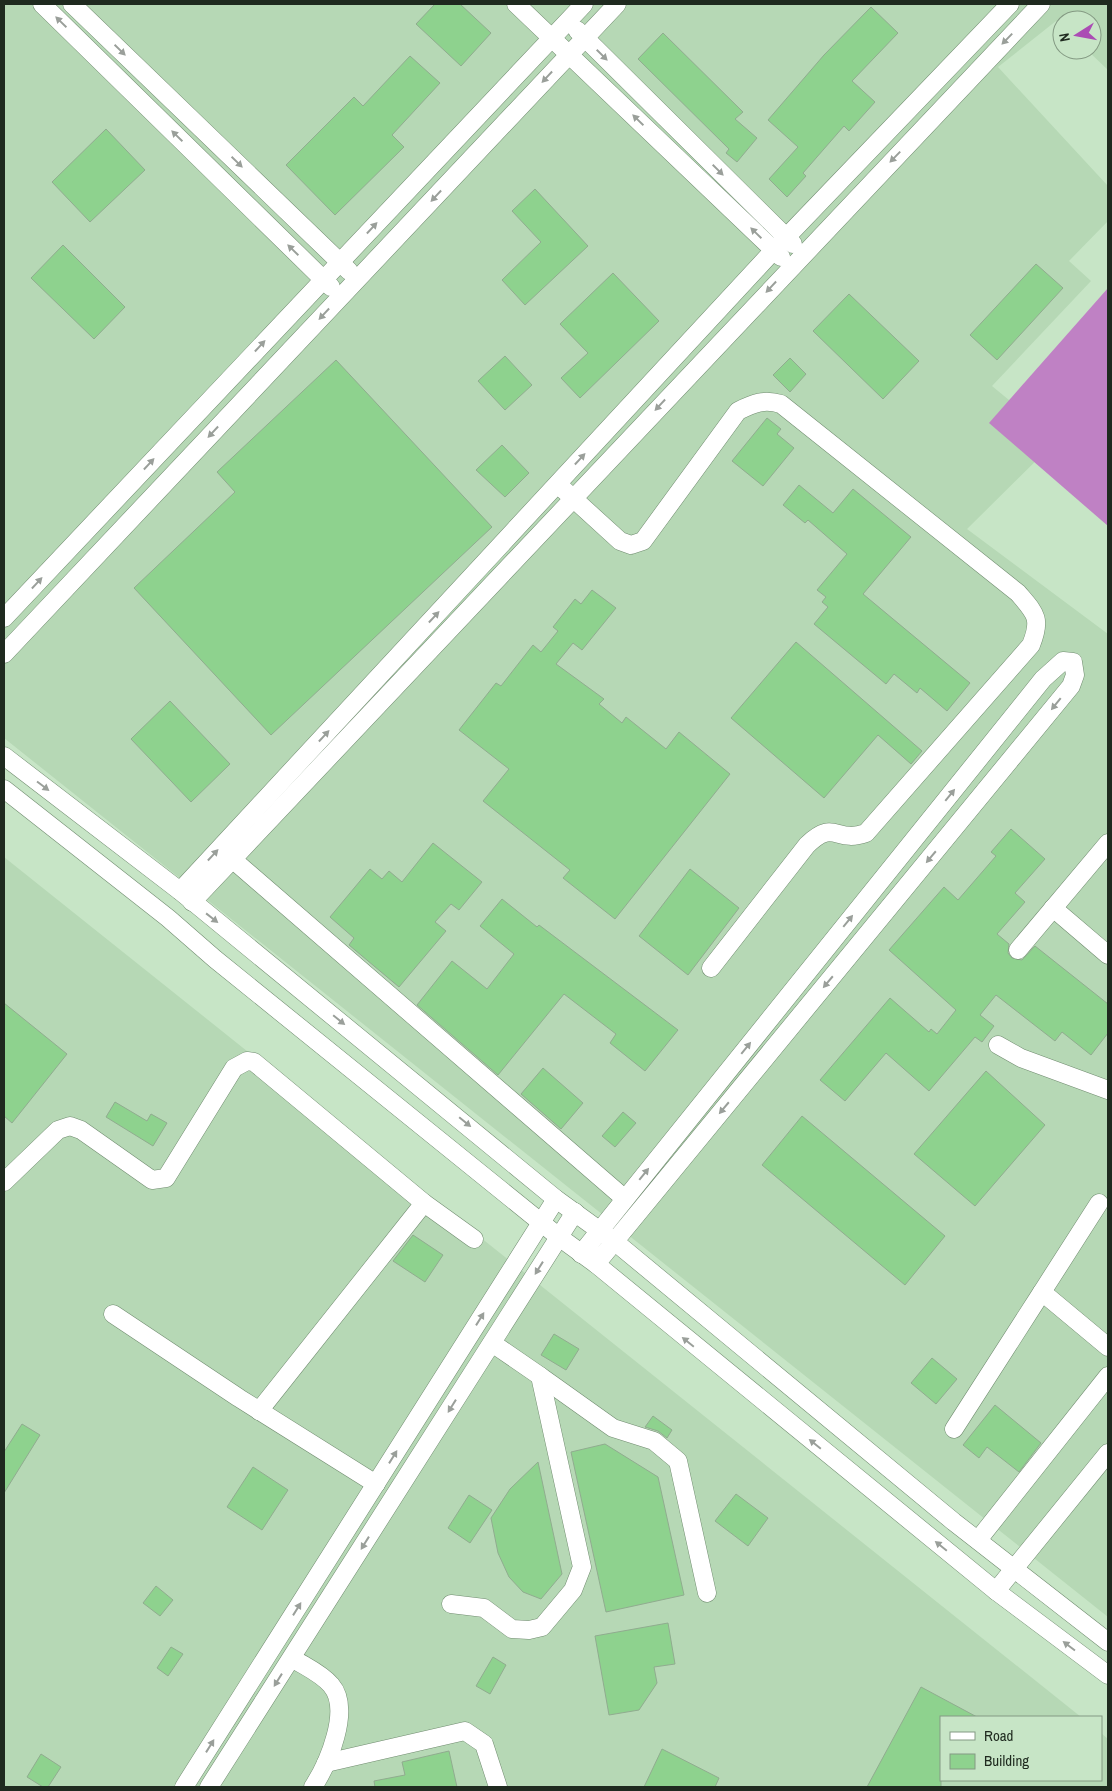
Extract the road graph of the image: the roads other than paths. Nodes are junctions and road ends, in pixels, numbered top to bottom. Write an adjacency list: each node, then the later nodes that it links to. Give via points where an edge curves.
1 (42, 4): 18 (street, one-way to 1)
2 (72, 4): 15 (street, one-way to 15)
3 (516, 4): 9 (street)
4 (584, 4): 8 (street)
5 (617, 4): 10 (street)
6 (1010, 4): 12 (street)
7 (1041, 4): 14 (street, one-way to 14)
8 (568, 21): 9 (street); 10 (street)
9 (552, 38): 11 (street); 15 (street, one-way to 9)
10 (584, 38): 11 (street); 12 (street, one-way to 12)
11 (569, 54): 13 (street, one-way to 11); 17 (street, one-way to 17)
12 (786, 237): 13 (street); 14 (street)
13 (774, 250): 16 (street); 20 (street, one-way to 13)
14 (803, 254): 16 (street)
15 (340, 262): 17 (street); 18 (street)
16 (790, 267): 21 (street, one-way to 21)
17 (357, 279): 19 (street)
18 (323, 280): 19 (street); 22 (street, one-way to 18)
19 (340, 296): 23 (street, one-way to 23)
20 (557, 484): 21 (street); 28 (street, one-way to 20)
21 (572, 498): 27 (street); 32 (street, via 620,541 631,545 643,541 738,411 769,400 781,404 1018,593 1035,613 1038,628 1031,645 866,833 856,837 828,831 818,834)
22 (4, 618)
23 (4, 654)
24 (4, 756): 28 (street, one-way to 28)
25 (4, 789): 41 (street, via 168,918)
26 (1108, 843): 29 (street)
27 (231, 858): 28 (street); 36 (street)
28 (186, 896): 37 (street, one-way to 37)
29 (1053, 908): 30 (street); 31 (street)
30 (1018, 950)
31 (1108, 955)
32 (711, 968)
33 (998, 1045): 34 (street, via 1021,1058)
34 (1108, 1090)
35 (4, 1182): 38 (street, via 58,1130 70,1126 81,1130 152,1180 166,1178 234,1068 247,1061 254,1062)
36 (624, 1198): 42 (street); 45 (street, one-way to 45, via 1043,679 1063,662 1073,662 1075,675 1071,686)
37 (556, 1199): 40 (street); 41 (street)
38 (424, 1203): 44 (street); 54 (street)
39 (1100, 1203): 48 (street)
40 (575, 1212): 42 (street); 43 (street)
41 (541, 1222): 43 (street); 57 (street, one-way to 41)
42 (599, 1229): 45 (street); 46 (street)
43 (559, 1237): 46 (street); 50 (street, one-way to 50)
44 (474, 1239)
45 (614, 1241): 47 (street); 58 (street)
46 (581, 1254): 47 (street)
47 (596, 1264): 60 (street, one-way to 47)
48 (1042, 1292): 51 (street); 55 (street)
49 (113, 1314): 54 (street)
50 (492, 1344): 52 (street); 64 (street, one-way to 64)
51 (1108, 1347)
52 (540, 1376): 61 (street, via 613,1428 654,1441 678,1461); 62 (street, via 582,1567 579,1579 545,1625 529,1630 512,1629 484,1608)
53 (1108, 1376): 58 (street)
54 (259, 1411): 57 (street)
55 (954, 1429)
56 (1108, 1453): 59 (street)
57 (376, 1484): 67 (street, one-way to 57)
58 (978, 1540): 59 (street)
59 (1015, 1568): 60 (street); 63 (street)
60 (996, 1591): 65 (street, one-way to 60)
61 (707, 1593)
62 (451, 1604)
63 (1108, 1642)
64 (292, 1658): 66 (street, via 326,1680 339,1698 337,1726); 68 (street, one-way to 68)
65 (1108, 1675)
66 (326, 1763): 69 (street); 70 (street, via 465,1731 484,1744)
67 (184, 1787)
68 (210, 1787)
69 (313, 1787)
70 (498, 1787)

